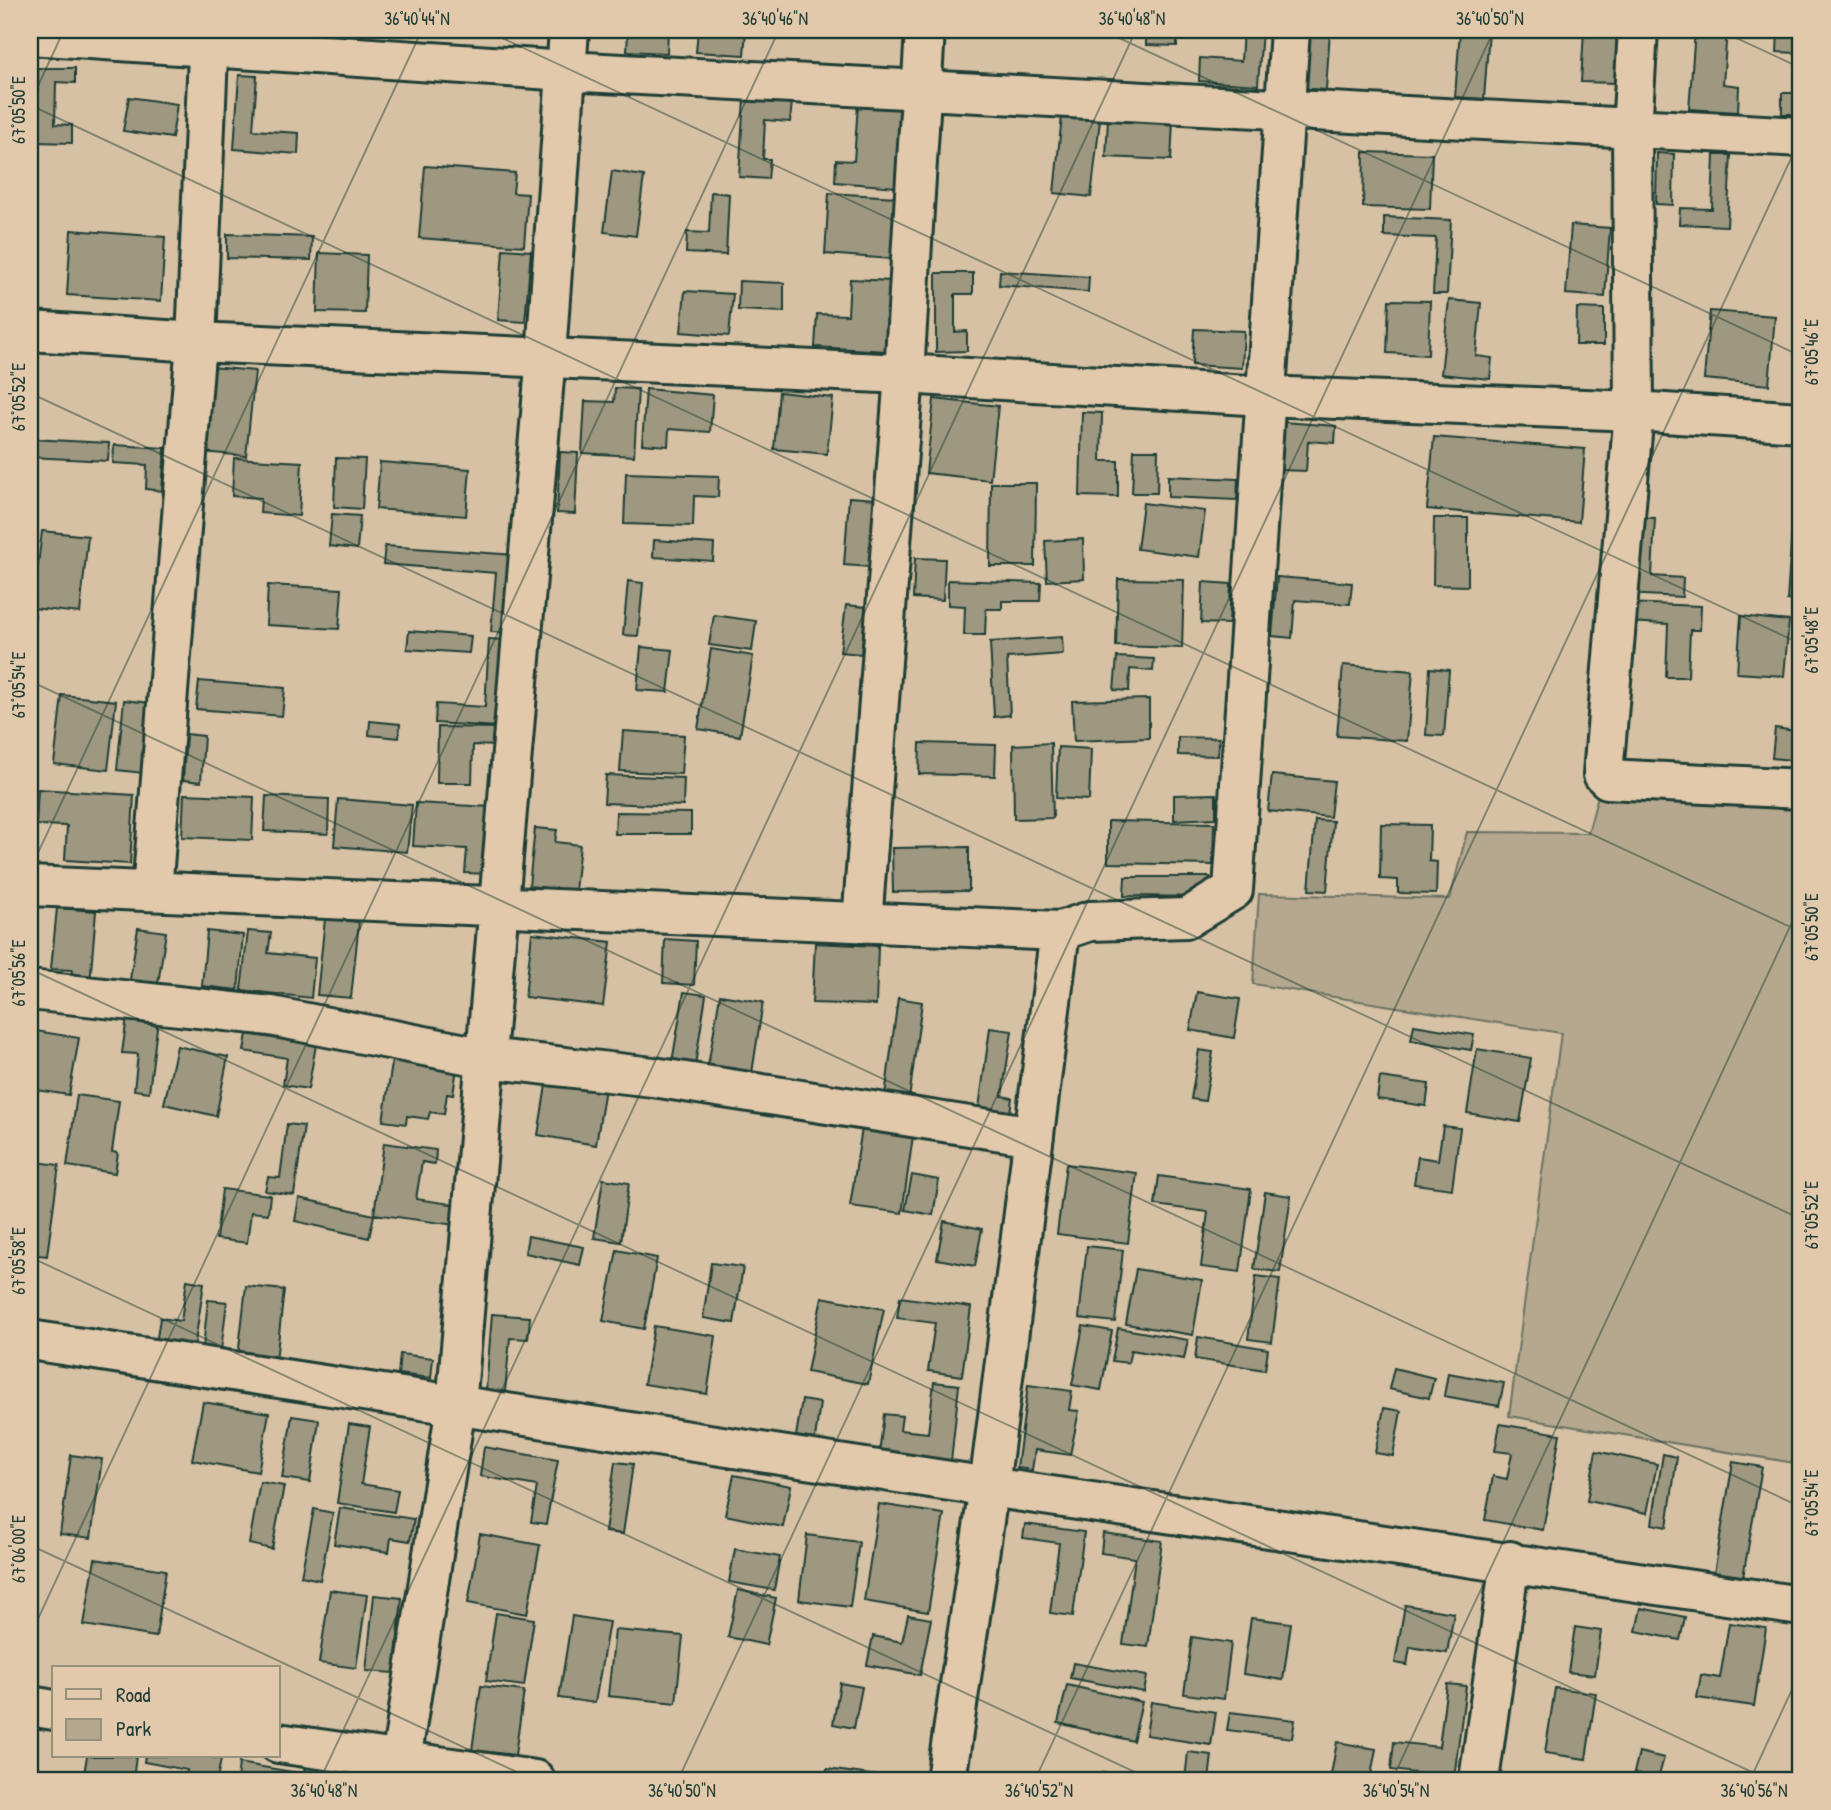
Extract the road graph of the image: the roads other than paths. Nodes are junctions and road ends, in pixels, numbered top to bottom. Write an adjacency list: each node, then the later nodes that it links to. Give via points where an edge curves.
1 (569, 30): 7 (street)
2 (925, 30): 8 (street)
3 (1290, 30): 9 (street)
4 (1638, 30): 10 (street)
5 (30, 35): 6 (street)
6 (209, 38): 7 (street); 13 (street)
7 (566, 71): 8 (street); 14 (street)
8 (922, 90): 9 (street); 15 (street)
9 (1285, 109): 10 (street); 16 (street)
10 (1632, 129): 11 (street); 17 (street)
11 (1801, 137)
12 (30, 331): 13 (street)
13 (196, 342): 14 (street); 21 (street)
14 (546, 355): 15 (street); 22 (street)
15 (904, 374): 16 (street); 23 (street)
16 (1264, 396): 17 (street); 24 (street, via 1233,890 1187,918 1090,921)
17 (1634, 411): 18 (street); 19 (street, via 1603,774 1608,779)
18 (1801, 422)
19 (1801, 789)
20 (30, 886): 21 (street)
21 (152, 891): 22 (street)
22 (499, 906): 23 (street); 26 (street)
23 (862, 923): 24 (street)
24 (1060, 932): 27 (street)
25 (30, 990): 26 (street, via 271,1016)
26 (486, 1058): 27 (street, via 653,1077); 29 (street)
27 (1034, 1136): 30 (street)
28 (30, 1340): 29 (street)
29 (456, 1406): 30 (street); 36 (street)
30 (989, 1487): 31 (street); 38 (street)
31 (1510, 1561): 32 (street); 39 (street)
32 (1801, 1606)
33 (30, 1706): 34 (street)
34 (52, 1710)
35 (280, 1743): 36 (street)
36 (400, 1771): 37 (street)
37 (535, 1780)
38 (946, 1780)
39 (1479, 1780)

